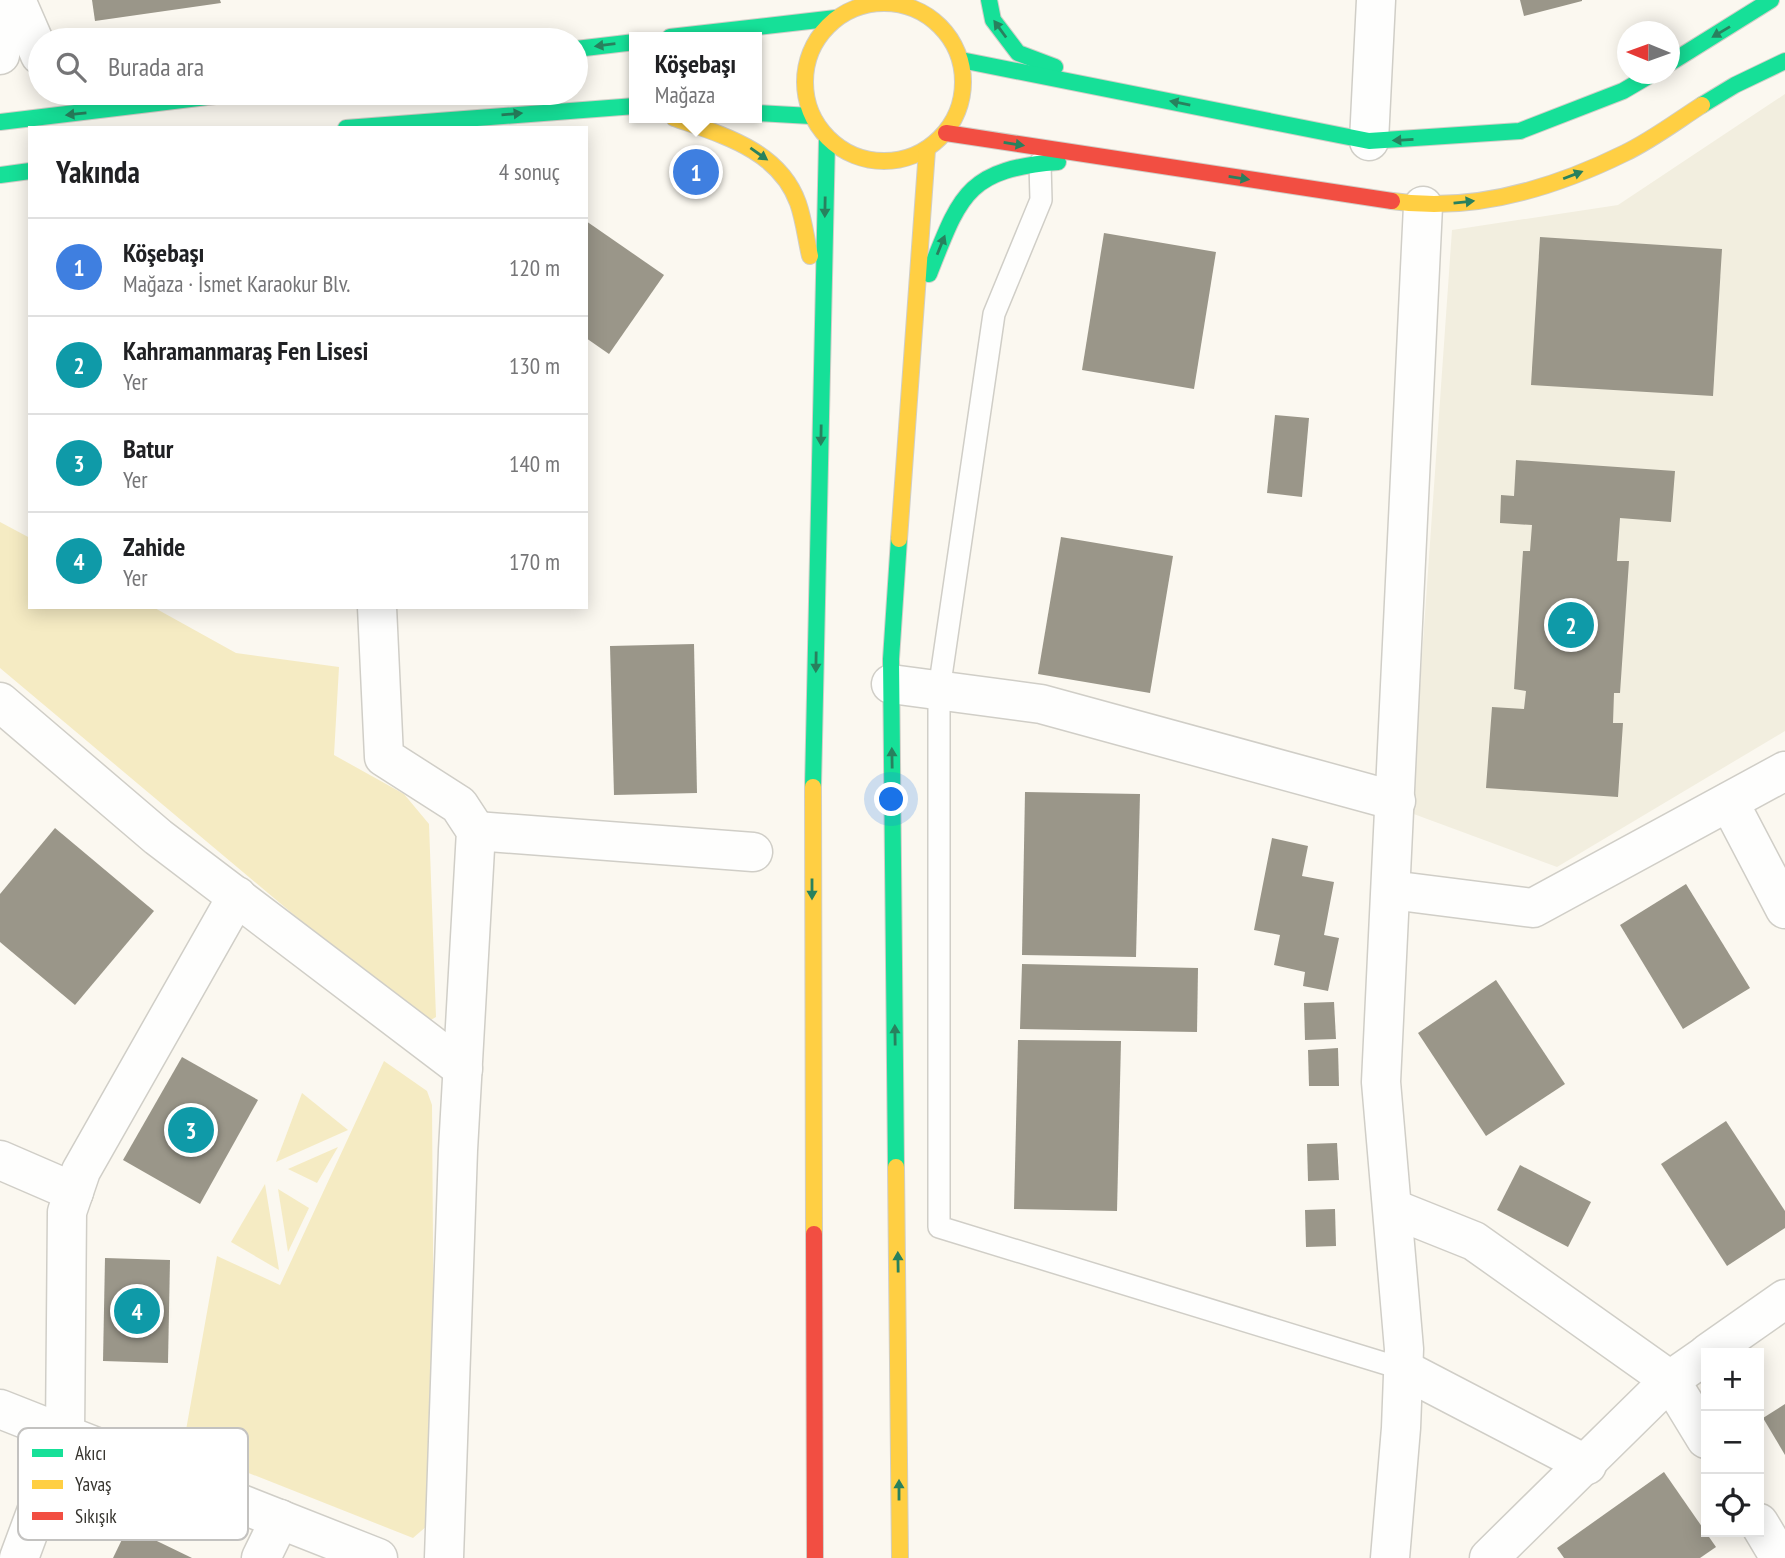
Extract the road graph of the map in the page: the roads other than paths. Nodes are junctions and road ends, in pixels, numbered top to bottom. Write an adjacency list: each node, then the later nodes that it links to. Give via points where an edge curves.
1 (10, 0): 16 (street)
2 (16, 0): 10 (street)
3 (989, 0): 21 (main road, one-way to 3, via 1018,53 993,20)
4 (1376, 0): 33 (street)
5 (1764, 1): 17 (main road, one-way to 17)
6 (859, 3): 9 (main road); 13 (main road, via 909,6 932,18)
7 (729, 12): 11 (main road)
8 (955, 12): 13 (main road)
9 (836, 18): 12 (main road); 27 (main road, via 817,38 806,63 804,90)
10 (28, 28)
11 (669, 32)
12 (714, 32)
13 (950, 37): 18 (main road)
14 (629, 43): 15 (main road, one-way to 15)
15 (588, 48)
16 (0, 55)
17 (1680, 56)
18 (961, 60): 21 (main road); 31 (main road, via 964,86 959,111)
19 (1785, 61): 39 (main road, one-way to 19, via 1508,197 1572,175 1626,153 1735,85)
20 (1635, 84): 33 (main road, one-way to 33, via 1520,131)
21 (1123, 92): 33 (main road, one-way to 21)
22 (105, 105): 25 (street)
23 (146, 105): 25 (main road)
24 (629, 106): 30 (main road, one-way to 24)
25 (114, 109): 28 (main road, one-way to 28)
26 (762, 113): 27 (main road)
27 (811, 116): 32 (main road)
28 (0, 122)
29 (687, 123): 41 (main road, one-way to 41, via 753,148 780,170 797,202)
30 (366, 126)
31 (946, 133): 34 (main road); 35 (main road, one-way to 35)
32 (827, 139): 34 (main road, via 849,155 874,162 902,161); 41 (main road, one-way to 41)
33 (1369, 141)
34 (927, 150): 40 (main road)
35 (1110, 158): 36 (main road); 39 (main road, one-way to 39)
36 (1040, 163): 40 (main road, one-way to 36, via 957,204 983,180 1020,165); 44 (lane, via 1041,200 994,314)
37 (28, 171): 38 (main road)
38 (0, 175)
39 (1423, 206): 47 (street)
40 (915, 308): 43 (main road)
41 (823, 313): 76 (main road, one-way to 76, via 812,854)
42 (377, 609): 49 (street, via 384,757 459,805)
43 (891, 684): 44 (street); 77 (main road, one-way to 43)
44 (939, 690): 47 (street, via 1041,704); 61 (lane, via 939,1227)
45 (0, 702): 52 (street, via 158,837)
46 (1785, 771): 48 (street)
47 (1396, 801): 51 (street)
48 (1729, 802): 51 (street, via 1533,908); 53 (street)
49 (476, 831): 50 (street); 54 (street)
50 (753, 852)
51 (1391, 890): 57 (street, via 1381,1082)
52 (237, 897): 54 (street); 56 (street, via 81,1171)
53 (1785, 909)
54 (463, 1069): 75 (street)
55 (0, 1160): 56 (street)
56 (74, 1192): 65 (street, via 67,1212)
57 (1394, 1209): 61 (street); 62 (street, via 1474,1241)
58 (1785, 1299): 59 (street)
59 (1716, 1348)
60 (1701, 1358): 62 (street)
61 (1403, 1369): 67 (street); 78 (street)
62 (1670, 1380): 66 (street); 67 (street)
63 (0, 1409): 64 (street)
64 (49, 1428)
65 (65, 1428)
66 (1701, 1431)
67 (1587, 1465): 79 (street)
68 (248, 1506): 69 (street)
69 (280, 1519): 73 (street); 74 (street)
70 (1764, 1531): 80 (street)
71 (26, 1540): 72 (street)
72 (19, 1558)
73 (261, 1558)
74 (379, 1558)
75 (444, 1558)
76 (815, 1558)
77 (900, 1558)
78 (1390, 1558)
79 (1489, 1558)
80 (1780, 1558)

